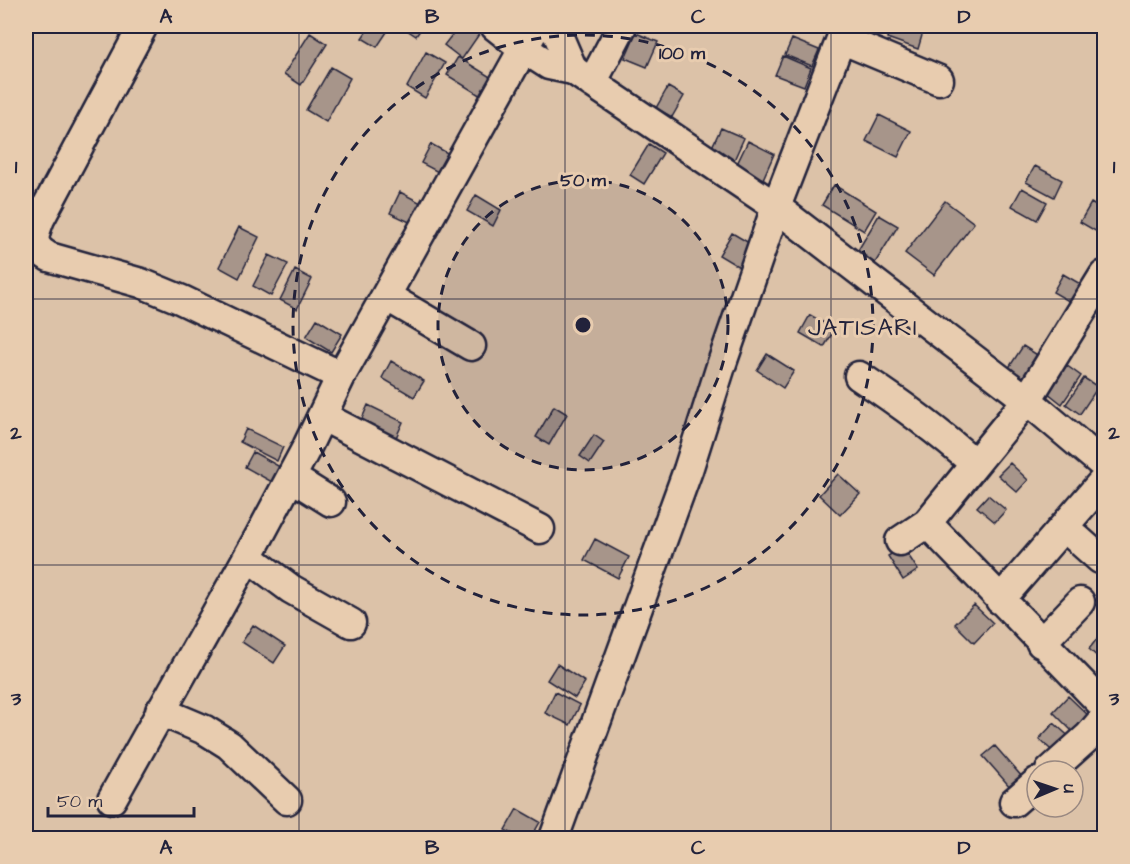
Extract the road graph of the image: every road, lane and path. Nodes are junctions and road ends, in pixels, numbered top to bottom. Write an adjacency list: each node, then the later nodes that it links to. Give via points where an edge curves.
1 (143, 26): 12 (street, via 40,219 35,244 49,257 141,283 182,300)
2 (495, 26): 5 (street)
3 (622, 26): 6 (street)
4 (843, 32): 7 (street); 8 (street)
5 (536, 34): 6 (street); 10 (street)
6 (571, 73): 8 (street)
7 (939, 80)
8 (776, 207): 14 (street); 39 (street, via 688,470)
9 (1104, 275): 14 (street)
10 (386, 296): 11 (street); 12 (street)
11 (471, 346)
12 (341, 376): 15 (street)
13 (859, 376): 16 (street, via 933,428)
14 (1027, 400): 16 (street); 17 (street)
15 (322, 416): 18 (street); 23 (street)
16 (975, 464): 21 (street)
17 (1104, 465)
18 (291, 477): 20 (street); 25 (street)
19 (1104, 480): 22 (street)
20 (331, 502)
21 (927, 523): 24 (street); 27 (street)
22 (1064, 527): 26 (street); 27 (street)
23 (540, 529)
24 (900, 542)
25 (248, 557): 29 (street, via 291,589); 32 (street)
26 (1100, 559)
27 (1000, 600): 30 (street)
28 (1080, 602): 30 (street)
29 (351, 623)
30 (1041, 643): 31 (street)
31 (1104, 706)
32 (160, 711): 36 (street); 37 (street, via 229,745)
33 (1104, 718): 34 (street)
34 (1063, 759)
35 (1025, 792): 38 (street)
36 (112, 799)
37 (287, 800)
38 (1014, 802)
39 (554, 838)

